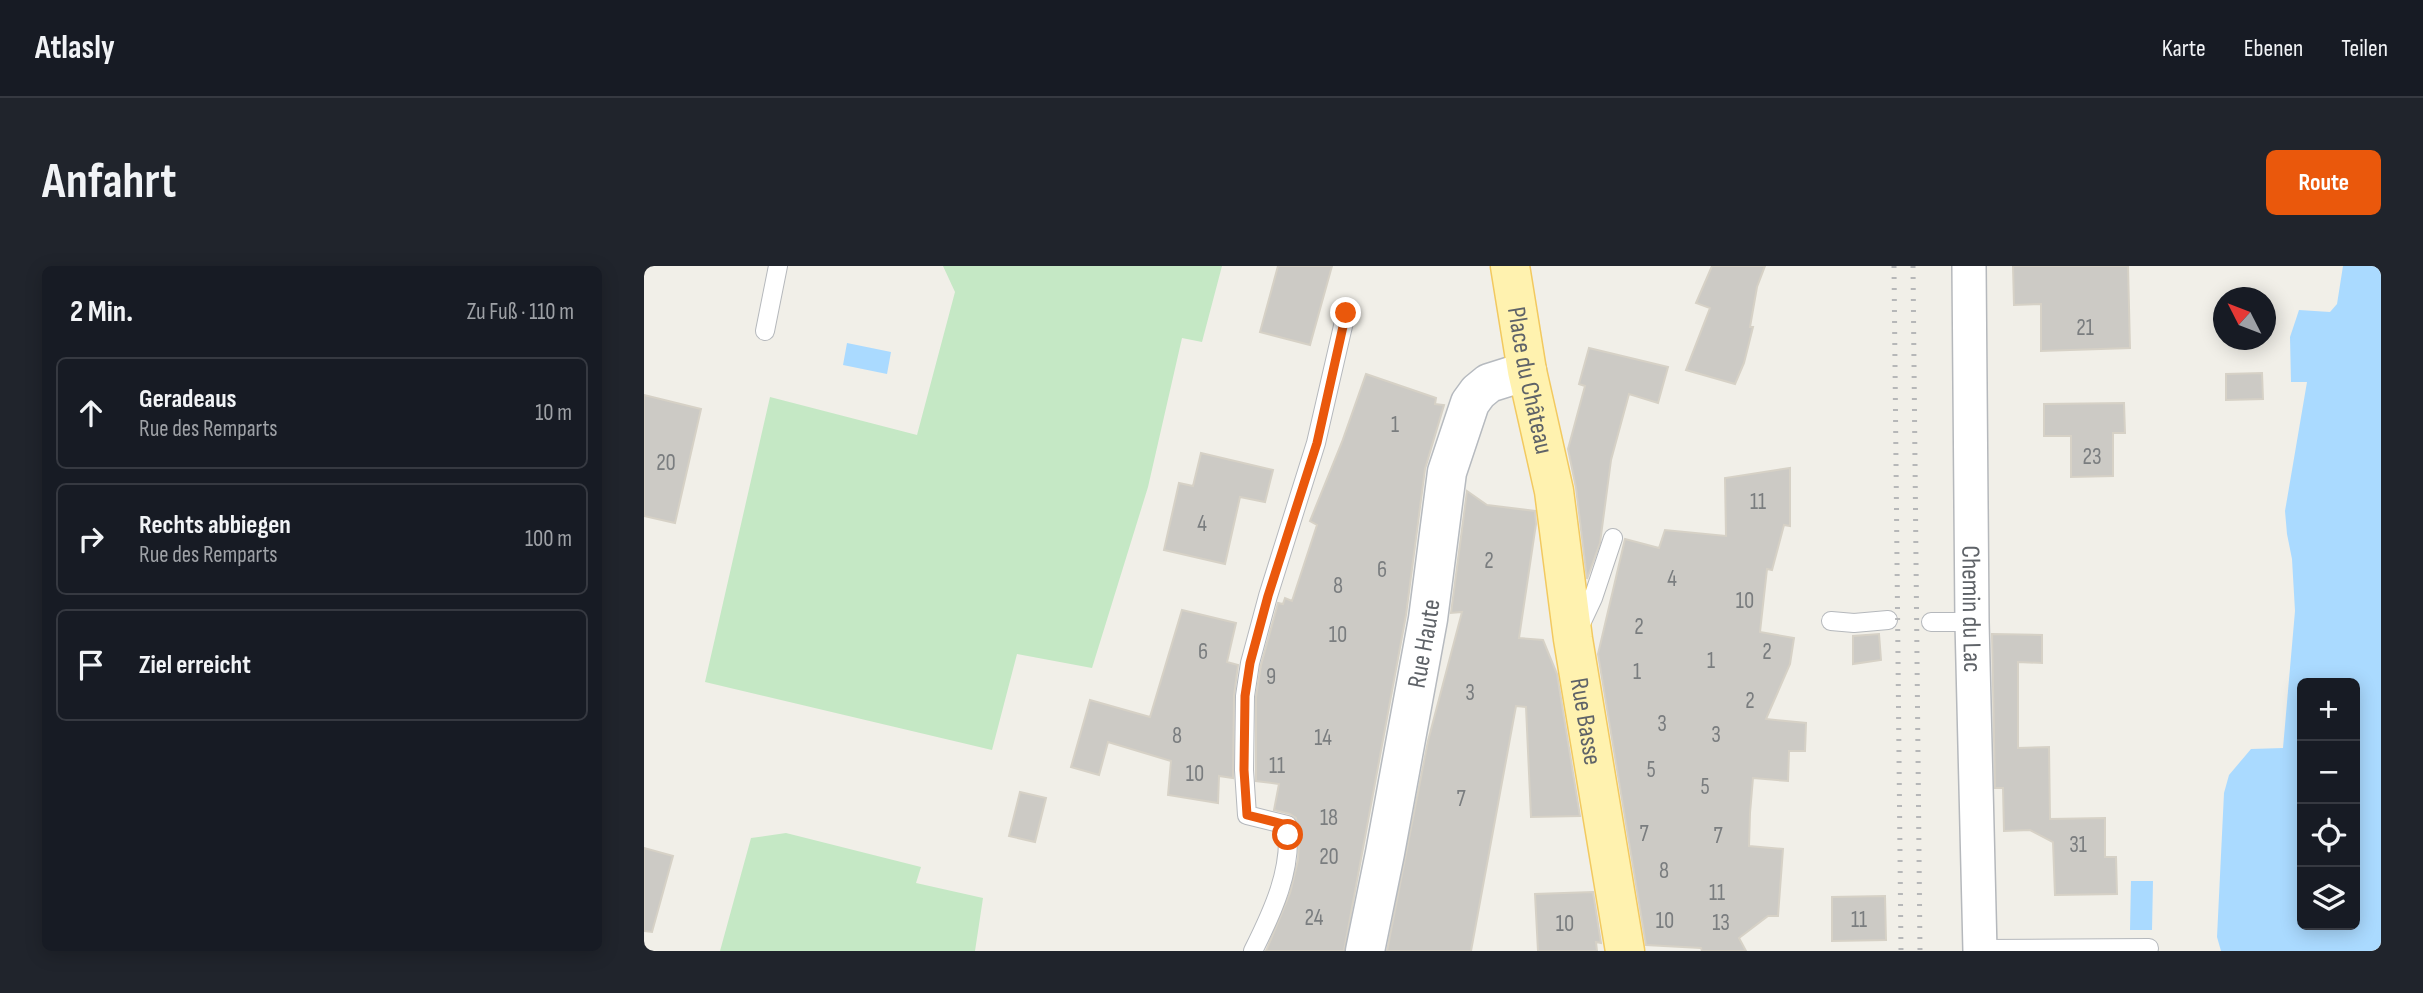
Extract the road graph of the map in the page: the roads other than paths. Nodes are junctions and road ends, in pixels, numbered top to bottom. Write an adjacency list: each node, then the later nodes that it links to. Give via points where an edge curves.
1 (778, 266): 5 (lane)
2 (1510, 266): 6 (main road, Place du Château)
3 (1969, 266): 12 (street, Chemin du Lac)
4 (1346, 313): 16 (lane, via 1317,443 1268,596 1245,696 1247,815 1287,825 1288,835 1277,898)
5 (765, 331)
6 (1527, 371): 7 (main road, Place du Château); 17 (street, Rue Haute, via 1489,383 1478,392 1447,472 1428,619)
7 (1554, 491): 13 (main road, Rue Basse)
8 (1613, 538): 13 (lane, via 1586,618)
9 (1888, 620): 10 (lane)
10 (1831, 621)
11 (1931, 622): 12 (lane)
12 (1972, 622): 15 (street, Chemin du Lac)
13 (1573, 639): 18 (main road, Rue Basse)
14 (2149, 948): 15 (lane)
15 (1980, 950)
16 (1253, 951)
17 (1365, 951)
18 (1625, 951)

